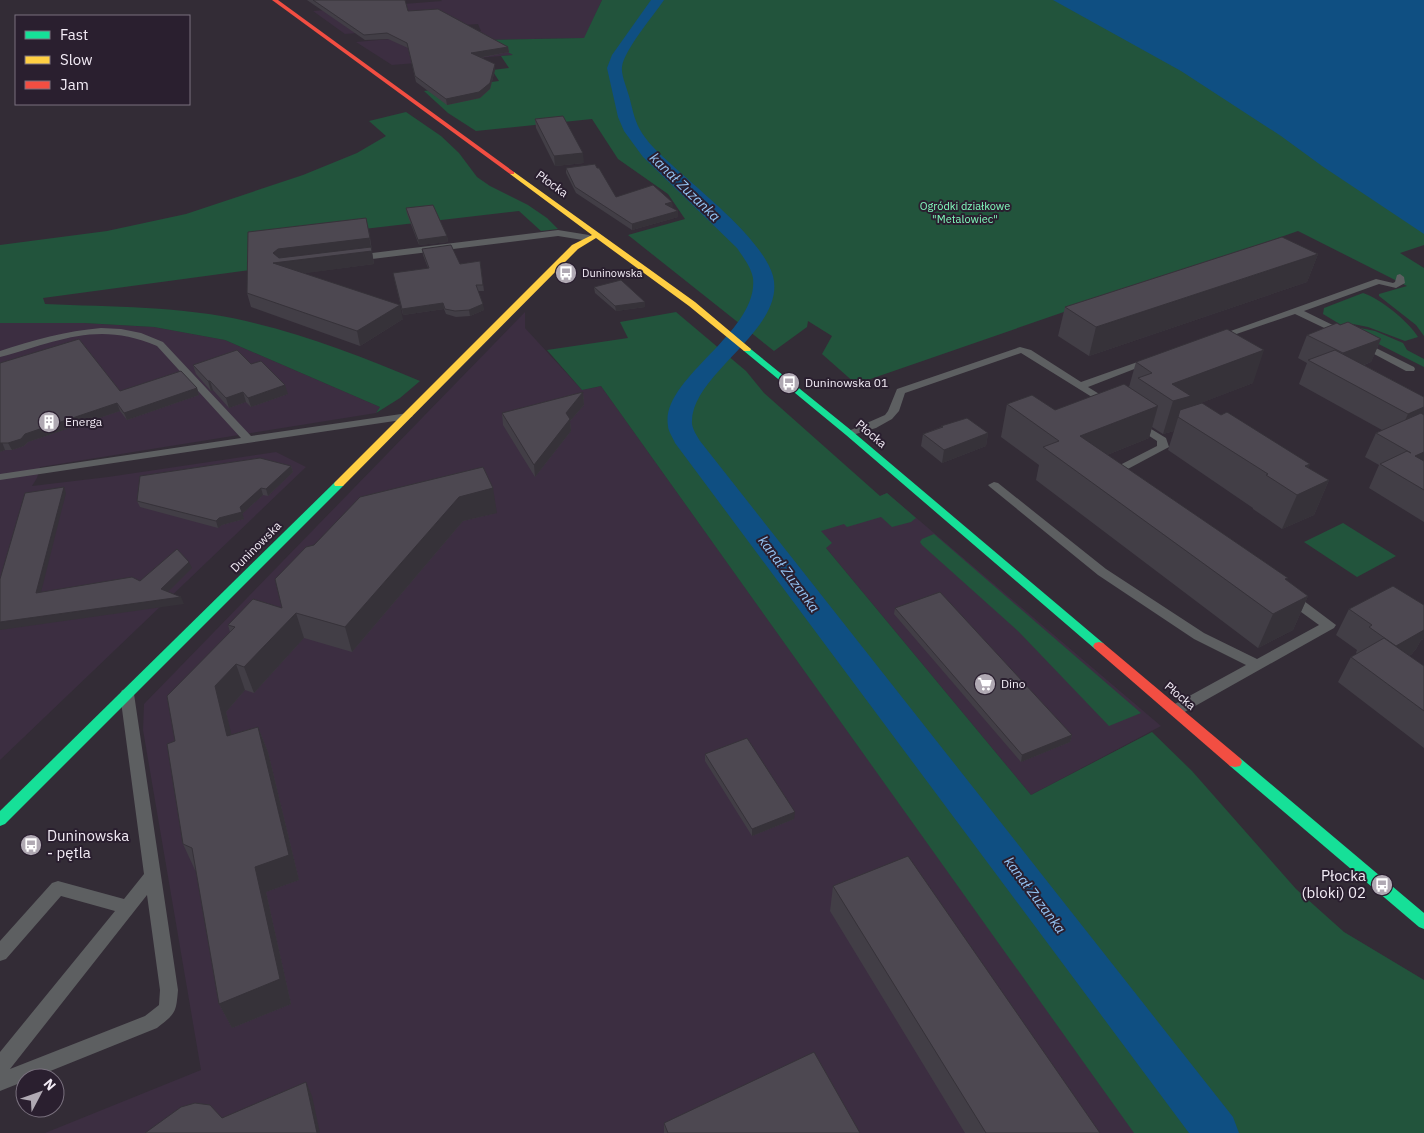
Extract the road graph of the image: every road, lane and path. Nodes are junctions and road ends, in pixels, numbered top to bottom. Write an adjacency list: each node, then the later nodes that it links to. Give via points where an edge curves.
1 (275, 0): 2 (street, Płocka)
2 (593, 236): 3 (lane, via 558,233); 11 (street, Duninowska, via 575,247); 12 (street, Płocka, via 712,321)
3 (350, 259)
4 (1400, 277): 5 (lane, via 1400,283 1393,286 1379,281)
5 (1295, 310): 6 (lane); 9 (lane)
6 (1202, 343)
7 (0, 354): 13 (lane, via 82,332 144,335 160,344)
8 (1156, 360): 10 (lane)
9 (1410, 369)
10 (1080, 386): 12 (lane, via 1028,352 1017,350 901,391 893,412 886,419); 15 (lane, via 1166,438 1163,447 1118,470)
11 (408, 416): 13 (lane); 19 (street, Duninowska)
12 (849, 433): 20 (street, Płocka)
13 (248, 439): 14 (lane)
14 (0, 477)
15 (1131, 483)
16 (994, 485): 18 (lane, via 1102,572 1199,636)
17 (1279, 590): 18 (lane, via 1329,625)
18 (1257, 665): 20 (lane)
19 (127, 694): 21 (street, Duninowska); 22 (lane)
20 (1176, 710): 24 (street, Płocka)
21 (0, 820)
22 (154, 874): 23 (lane); 28 (lane, via 169,990 167,1009 151,1022)
23 (127, 907): 25 (lane, via 58,888); 26 (lane)
24 (1424, 922)
25 (0, 953)
26 (7, 1053): 27 (lane)
27 (0, 1067)
28 (0, 1082)

